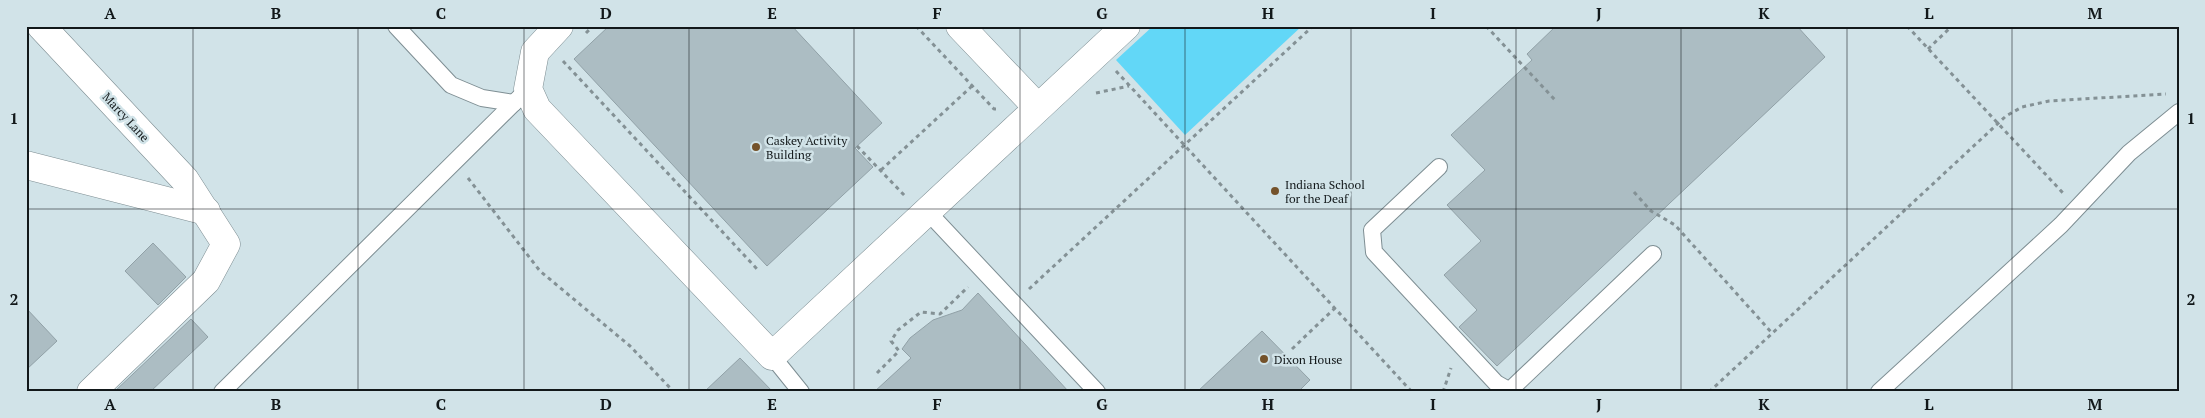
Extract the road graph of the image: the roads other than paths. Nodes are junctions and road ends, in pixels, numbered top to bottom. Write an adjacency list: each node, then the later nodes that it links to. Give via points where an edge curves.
1 (41, 26): 11 (street, Marcy Lane, via 185,180)
2 (396, 26): 6 (lane, via 451,84 482,98)
3 (960, 26): 7 (street)
4 (1126, 26): 7 (street)
5 (569, 32): 6 (street, via 535,52)
6 (521, 96): 14 (street); 17 (lane)
7 (1037, 107): 12 (street)
8 (2179, 112): 20 (lane, via 2129,153 2077,208)
9 (26, 165): 11 (street)
10 (1439, 167): 15 (lane, via 1372,230 1374,252 1496,383)
11 (206, 211): 16 (street, Marcy Lane, via 226,244 206,281)
12 (924, 213): 14 (street); 19 (lane)
13 (1653, 254): 15 (lane)
14 (772, 356): 18 (lane)
15 (1511, 391)
16 (91, 392)
17 (222, 392)
18 (801, 392)
19 (1097, 392)
20 (1879, 392)

